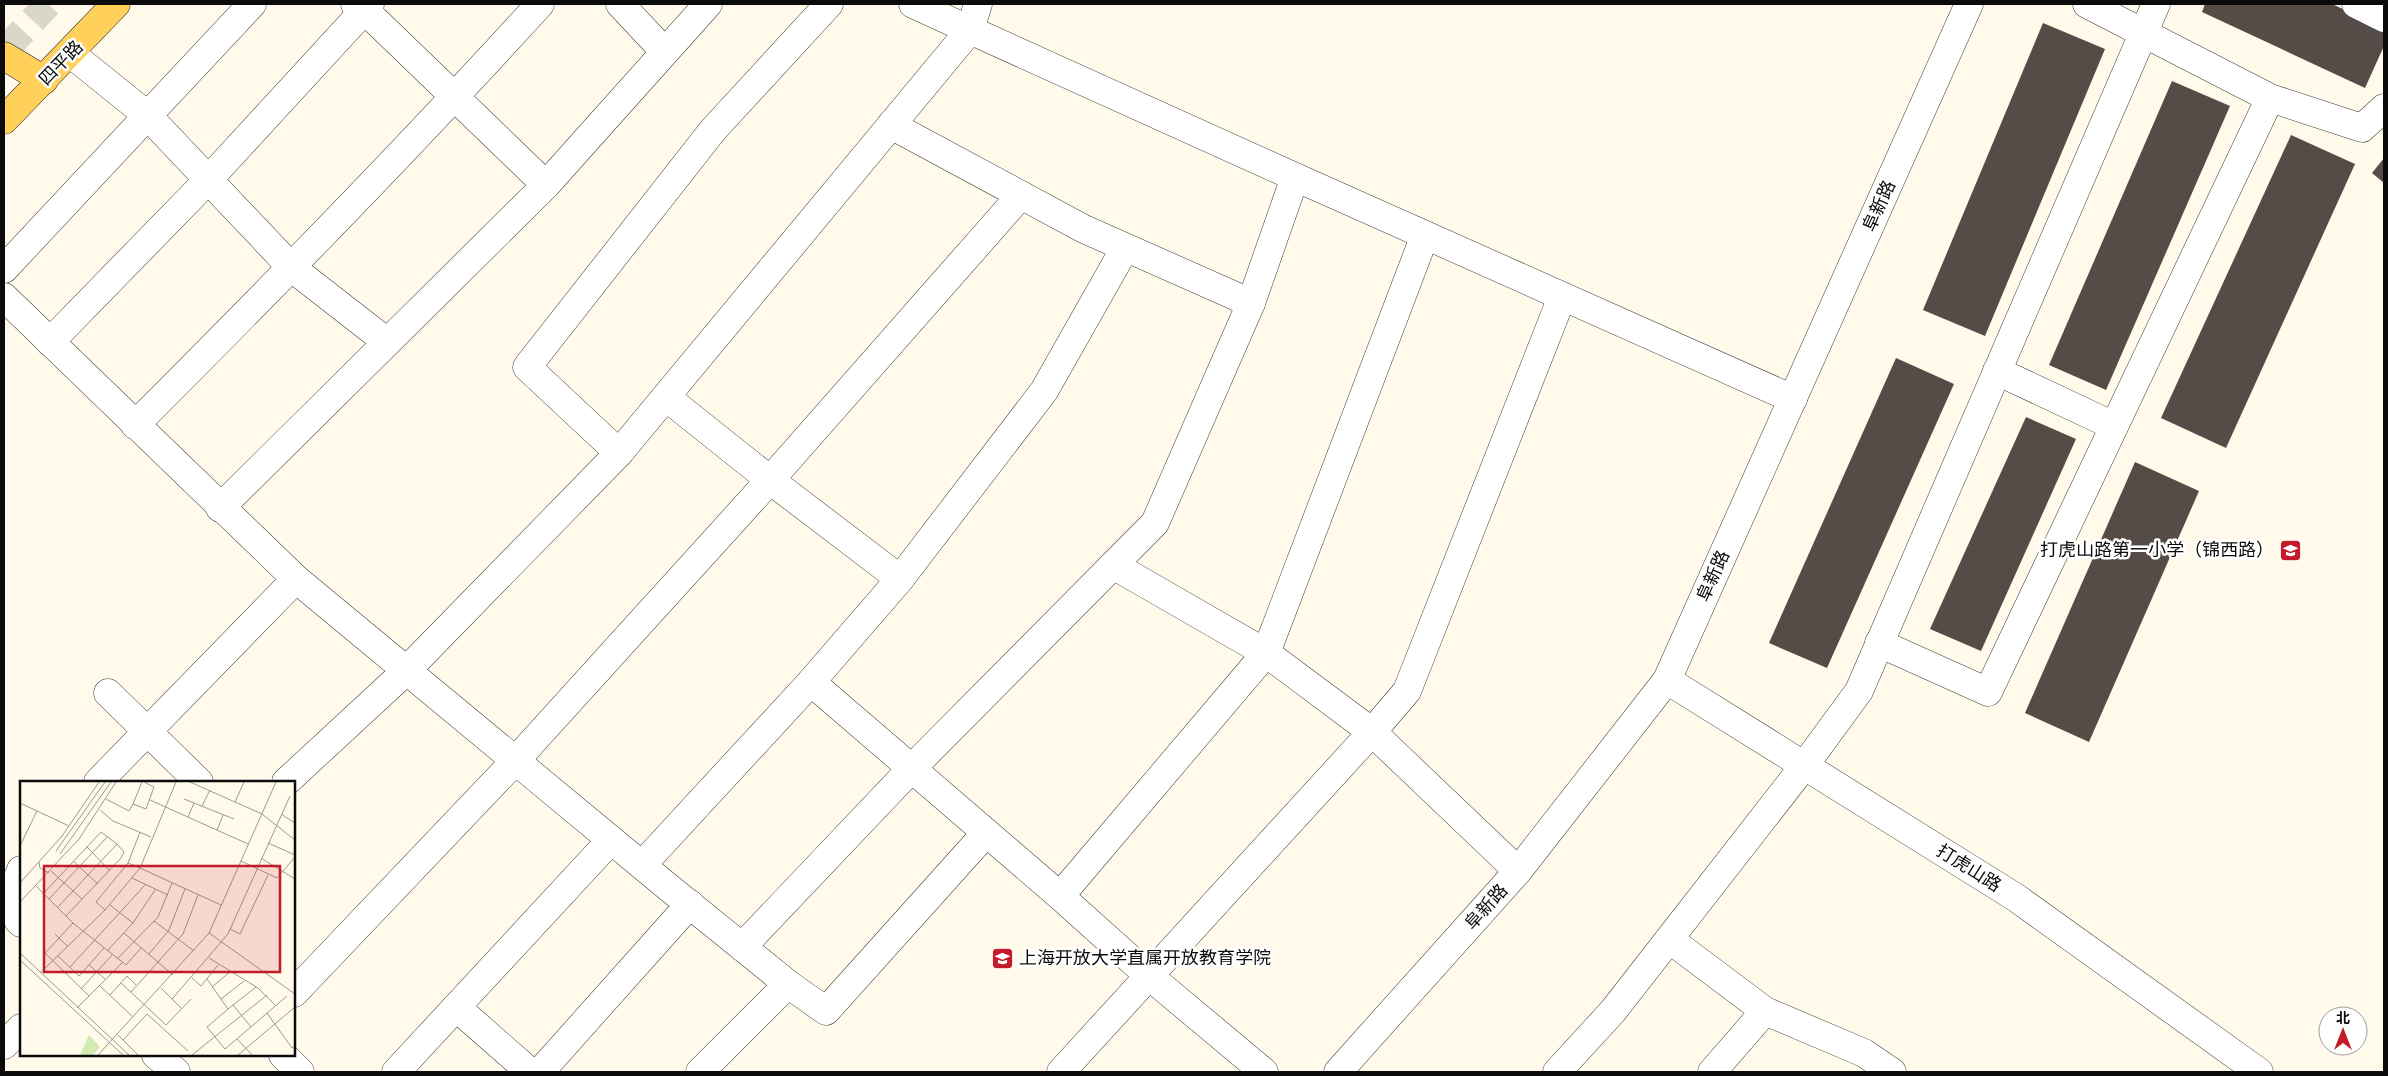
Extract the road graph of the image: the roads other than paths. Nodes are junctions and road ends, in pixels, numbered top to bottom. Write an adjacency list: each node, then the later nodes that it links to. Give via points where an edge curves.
1 (116, 4): 18 (main road, 四平路)
2 (252, 4): 24 (street)
3 (540, 4): 21 (street)
4 (620, 4): 17 (street)
5 (708, 4): 17 (street)
6 (829, 4): 45 (street, via 713,130 526,367)
7 (913, 4): 15 (street)
8 (978, 4): 15 (street)
9 (1969, 4): 42 (street, 阜新路)
10 (2087, 4): 16 (street)
11 (2156, 4): 16 (street)
12 (2356, 4): 14 (street)
13 (363, 6): 21 (street); 28 (street)
14 (2384, 18)
15 (970, 30): 26 (street); 27 (street)
16 (2143, 32): 22 (street); 40 (street)
17 (664, 51): 29 (street)
18 (70, 53): 20 (main road, 四平路); 24 (street)
19 (4, 56): 20 (main road)
20 (44, 80): 25 (main road, 四平路)
21 (454, 98): 29 (street); 33 (street)
22 (2270, 98): 23 (street, via 2362,128); 44 (street)
23 (2384, 108)
24 (148, 116): 28 (street); 34 (street)
25 (4, 120)
26 (891, 125): 30 (street); 41 (street)
27 (1295, 177): 31 (street); 37 (street)
28 (208, 179): 33 (street); 38 (street)
29 (546, 185): 39 (street)
30 (1021, 195): 32 (street); 46 (street)
31 (1425, 235): 36 (street); 52 (street)
32 (1125, 248): 37 (street); 50 (street, via 1044,391)
33 (292, 268): 39 (street); 43 (street)
34 (4, 269)
35 (4, 297): 38 (street)
36 (1562, 297): 42 (street); 58 (street, via 1407,691)
37 (1251, 303): 48 (street, via 1155,524)
38 (50, 342): 43 (street)
39 (387, 342): 47 (street)
40 (1997, 371): 44 (street); 51 (street)
41 (666, 397): 45 (street); 46 (street)
42 (1793, 399): 54 (street, 阜新路)
43 (135, 425): 47 (street)
44 (2114, 426): 51 (street, via 1988,692)
45 (620, 453): 53 (street)
46 (770, 480): 50 (street); 59 (street)
47 (220, 508): 49 (street)
48 (1113, 566): 52 (street); 61 (street)
49 (296, 579): 53 (street); 57 (street)
50 (900, 579): 55 (street)
51 (1879, 643): 60 (street, via 1858,691)
52 (1266, 653): 58 (street); 70 (street)
53 (406, 671): 59 (street); 64 (street)
54 (1667, 680): 60 (street, 打虎山路); 68 (street, 阜新路)
55 (811, 682): 61 (street); 67 (street)
56 (108, 693): 57 (street)
57 (145, 731): 62 (street); 63 (street)
58 (1372, 732): 68 (street); 75 (street)
59 (515, 761): 66 (street); 77 (street)
60 (1804, 766): 73 (street); 96 (street, 打虎山路, via 2015,897)
61 (912, 769): 65 (street); 74 (street)
62 (99, 781)
63 (198, 781)
64 (287, 781)
65 (986, 832): 70 (street); 76 (street, via 826,1011)
66 (612, 840): 67 (street); 78 (street)
67 (642, 865): 71 (street)
68 (1518, 871): 93 (street, 阜新路)
69 (20, 872): 72 (street, via 12,891)
70 (1060, 896): 75 (street)
71 (690, 904): 74 (street); 89 (street)
72 (20, 922)
73 (1669, 940): 79 (street); 94 (street, via 1613,1011)
74 (742, 947): 76 (street)
75 (1148, 975): 91 (street); 92 (street)
76 (788, 984): 90 (street)
77 (295, 992)
78 (456, 1007): 87 (street); 88 (street)
79 (1765, 1011): 84 (street, via 1864,1053); 95 (street)
80 (20, 1029): 81 (street)
81 (4, 1045)
82 (157, 1056): 85 (street)
83 (284, 1056): 86 (street)
84 (1889, 1071)
85 (176, 1072)
86 (300, 1072)
87 (396, 1072)
88 (530, 1072)
89 (540, 1072)
90 (700, 1072)
91 (1061, 1072)
92 (1264, 1072)
93 (1338, 1072)
94 (1557, 1072)
95 (1712, 1072)
96 (2259, 1072)

